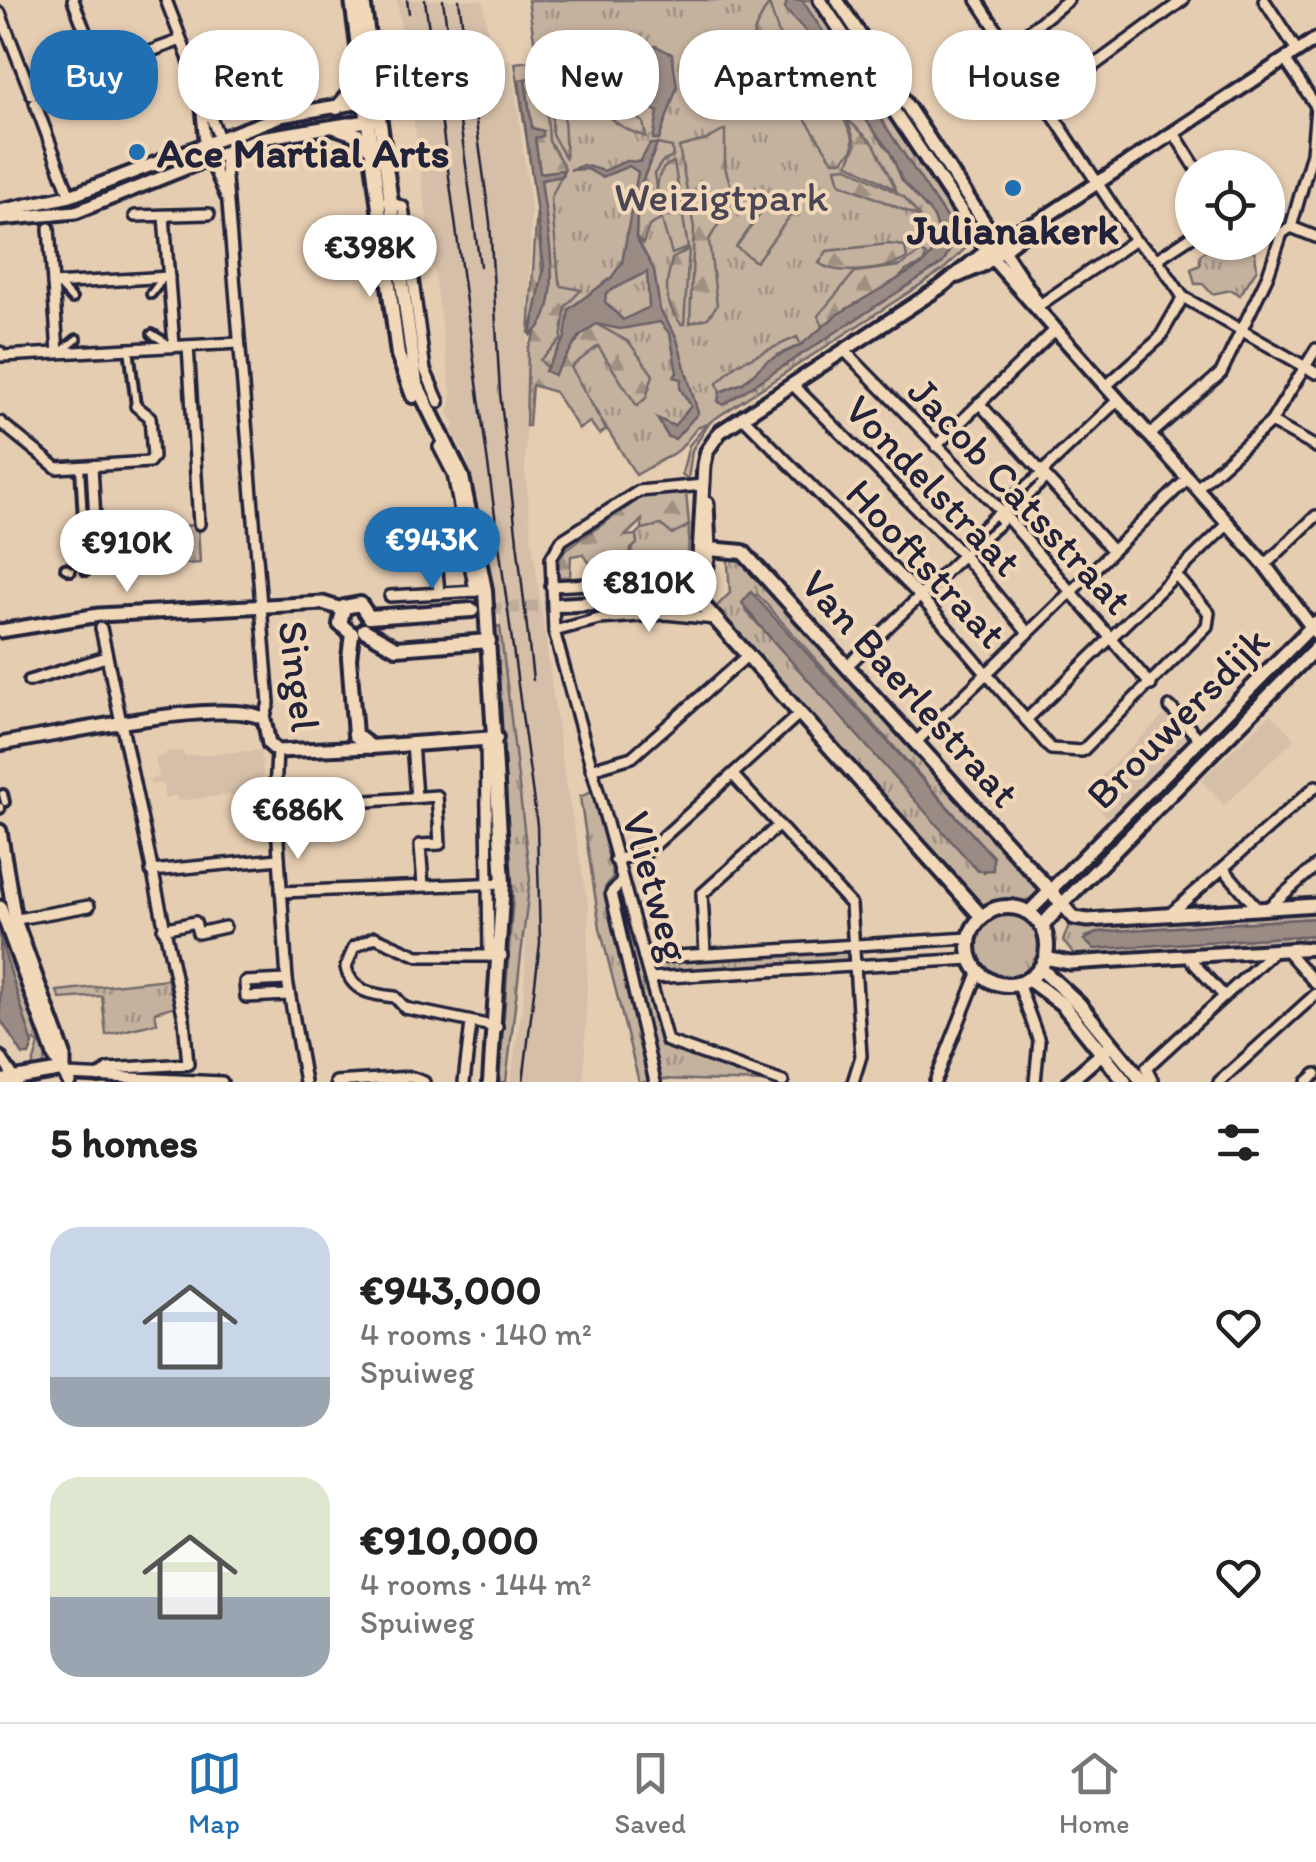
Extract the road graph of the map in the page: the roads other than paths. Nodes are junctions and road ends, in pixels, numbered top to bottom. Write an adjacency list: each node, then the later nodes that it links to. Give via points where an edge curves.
1 (73, 0): 12 (street)
2 (166, 0): 17 (street)
3 (352, 0): 13 (main road)
4 (363, 0): 14 (main road)
5 (820, 0): 55 (street)
6 (837, 0): 53 (street)
7 (977, 0): 15 (street)
8 (1068, 0): 16 (street)
9 (1183, 0): 21 (street)
10 (1264, 0): 19 (street)
11 (0, 13): 22 (street)
12 (85, 30)
13 (356, 30)
14 (366, 30)
15 (998, 30)
16 (1030, 30)
17 (178, 32)
18 (1315, 43): 19 (street)
19 (1298, 52): 20 (street)
20 (1285, 60): 23 (street); 33 (street)
21 (1096, 64)
22 (30, 89)
23 (1316, 107): 50 (street, via 1312,152)
24 (337, 108): 34 (street, via 295,112)
25 (42, 120): 41 (street)
26 (203, 120): 35 (street)
27 (211, 120): 34 (street)
28 (365, 120): 32 (street)
29 (374, 120): 38 (main road)
30 (374, 120): 43 (main road)
31 (1056, 120): 40 (street)
32 (335, 127): 37 (street, via 260,138); 38 (main road, via 364,138)
33 (1174, 134): 36 (street); 40 (street)
34 (219, 138): 35 (street)
35 (206, 144): 41 (street)
36 (1184, 150)
37 (224, 154): 39 (street); 42 (street, Singel)
38 (374, 158): 43 (main road)
39 (210, 160): 42 (street, Singel); 48 (street, via 76,212)
40 (1099, 183): 52 (street); 53 (street)
41 (70, 196): 44 (street)
42 (227, 200): 67 (street, Singel)
43 (386, 201): 82 (main road, via 398,355); 82 (street, via 403,207)
44 (0, 211)
45 (209, 214): 47 (street)
46 (135, 216): 47 (street)
47 (164, 216): 57 (street)
48 (0, 220)
49 (49, 228): 58 (street)
50 (1286, 230): 51 (street); 64 (street)
51 (1316, 237)
52 (1135, 240): 56 (street); 62 (street)
53 (1002, 245): 55 (street); 62 (street)
54 (1175, 247): 56 (street)
55 (989, 254): 62 (street); 71 (street)
56 (1157, 259): 60 (street)
57 (166, 277): 58 (street); 59 (street); 68 (street)
58 (55, 284): 61 (street); 74 (street)
59 (151, 294)
60 (1183, 297): 64 (street); 78 (street, via 1159,338)
61 (72, 298)
62 (1038, 306): 63 (street)
63 (1056, 328): 78 (street); 80 (street)
64 (1242, 331): 75 (street); 86 (street, via 1221,373)
65 (152, 334): 68 (street)
66 (77, 339): 74 (street)
67 (239, 343): 69 (street); 114 (street, Singel)
68 (172, 345): 69 (street); 70 (street)
69 (188, 346): 96 (street)
70 (130, 348): 74 (street); 81 (street)
71 (844, 350): 77 (street); 87 (street, Jacob Catsstraat)
72 (1316, 350): 75 (street)
73 (0, 352): 74 (street)
74 (60, 352)
75 (1304, 367): 76 (street); 85 (street)
76 (1316, 373)
77 (792, 384): 83 (street); 101 (street, Vondelstraat)
78 (1106, 386): 79 (street)
79 (1118, 400): 86 (street); 90 (street)
80 (978, 404): 87 (street); 90 (street)
81 (136, 406): 89 (street, via 150,417 154,456 149,462)
82 (430, 406): 106 (main road, via 442,446 462,476)
83 (742, 416): 92 (street, via 706,451); 111 (street, Hooftstraat)
84 (0, 422): 89 (street, via 57,468)
85 (1271, 422): 88 (street); 91 (street)
86 (1150, 435): 91 (street)
87 (936, 446): 93 (street, Jacob Catsstraat)
88 (1316, 447)
89 (86, 467): 95 (street, via 95,520)
90 (1040, 474): 93 (street, via 1006,502); 99 (street)
91 (1192, 483): 97 (street); 99 (street)
92 (704, 490): 100 (street); 105 (street, via 639,491 602,512 554,550)
93 (1004, 513): 101 (street, via 964,544); 107 (street, Jacob Catsstraat)
94 (1316, 516): 102 (street)
95 (85, 520): 103 (street)
96 (199, 524)
97 (1228, 524): 102 (street); 104 (street)
98 (435, 548): 109 (street)
99 (1112, 550): 107 (street)
100 (704, 552): 105 (street, via 669,580); 108 (main road, via 707,573); 112 (main road, via 692,579); 129 (main road, Van Baerlestraat, via 743,552)
101 (966, 552): 111 (street); 123 (street, Vondelstraat)
102 (1265, 565): 119 (street)
103 (86, 571)
104 (1175, 574): 124 (street); 132 (street, via 1209,614 1208,626)
105 (551, 586): 122 (street, Vlietweg)
106 (480, 590): 109 (street); 125 (main road)
107 (1070, 591): 123 (street); 124 (street, Jacob Catsstraat)
108 (692, 592): 112 (main road); 117 (main road)
109 (440, 594): 110 (street)
110 (390, 596)
111 (920, 596): 129 (street); 130 (street, Hooftstraat)
112 (664, 598): 113 (main road)
113 (558, 604)
114 (258, 608): 115 (street); 118 (street); 135 (street, Singel, via 269,702)
115 (342, 608): 120 (main road, via 340,624); 120 (main road, via 360,604)
116 (472, 610): 120 (main road)
117 (715, 619): 122 (street, via 678,613); 127 (main road)
118 (100, 622): 121 (street); 128 (street)
119 (1315, 625): 140 (street, Brouwersdijk)
120 (362, 627): 125 (main road, via 396,648); 138 (main road, via 349,655)
121 (0, 631)
122 (554, 631): 147 (street, Vlietweg)
123 (1028, 633): 130 (street)
124 (1110, 638): 132 (street, Jacob Catsstraat); 136 (street)
125 (484, 641): 139 (main road)
126 (1316, 648): 158 (street, Brouwersdijk)
127 (748, 655): 134 (main road); 147 (street, via 632,757)
128 (106, 657): 131 (street); 137 (street)
129 (848, 665): 141 (main road, Van Baerlestraat)
130 (986, 674): 136 (street, Hooftstraat); 141 (street)
131 (29, 681)
132 (1151, 684): 136 (street, Hooftstraat, via 1082,752 1051,749)
133 (1170, 707): 140 (street)
134 (800, 713): 148 (street); 173 (main road)
135 (264, 718): 137 (street, via 244,712); 146 (street, Singel)
136 (1026, 720)
137 (118, 723): 143 (street); 160 (street)
138 (356, 735): 144 (main road); 145 (street)
139 (491, 738): 142 (main road); 162 (main road)
140 (1201, 740): 154 (street, Brouwersdijk)
141 (916, 742): 165 (main road, Van Baerlestraat)
142 (412, 743): 144 (main road); 150 (street)
143 (0, 744)
144 (371, 747): 145 (street)
145 (345, 748): 146 (street)
146 (278, 752): 155 (street, Singel)
147 (590, 769): 156 (street, Vlietweg)
148 (732, 775): 152 (street); 156 (street, via 646,852)
149 (1316, 786): 159 (street)
150 (416, 797): 151 (street); 163 (street, via 437,796 440,844 420,846)
151 (328, 804)
152 (779, 825): 179 (street, via 851,905); 181 (street, via 702,894)
153 (0, 831): 174 (street)
154 (1085, 856): 158 (street, Brouwersdijk); 165 (street, Brouwersdijk)
155 (279, 859): 160 (street); 164 (street, Singel)
156 (615, 860): 161 (street, Vlietweg)
157 (1316, 866): 170 (street)
158 (1097, 868): 166 (street, Brouwersdijk)
159 (1223, 868): 170 (street); 172 (street)
160 (151, 871): 177 (street)
161 (621, 882): 184 (street, Vlietweg); 212 (street, via 611,893)
162 (493, 883): 163 (street); 183 (main road)
163 (423, 885): 164 (street)
164 (282, 892): 190 (street, Singel)
165 (1050, 892): 166 (main road, Van Baerlestraat); 171 (street, Brouwersdijk)
166 (1062, 904): 172 (street, via 1074,918 1088,920); 175 (main road, Brouwersdijk)
167 (1316, 905): 170 (street)
168 (89, 906): 174 (street)
169 (0, 907): 174 (street)
170 (1262, 908): 172 (street)
171 (1028, 912): 173 (main road, via 1008,906); 175 (main road)
172 (1171, 913)
173 (982, 917): 178 (main road)
174 (10, 921): 202 (street)
175 (1042, 926): 186 (main road)
176 (225, 928): 177 (street, via 198,933 195,922)
177 (163, 929): 203 (street, via 188,1064 108,1069)
178 (970, 938): 179 (street); 187 (main road)
179 (853, 944): 181 (street); 188 (street)
180 (1316, 948): 182 (street)
181 (706, 952): 184 (street)
182 (1285, 954): 185 (street); 192 (street); 195 (street, via 1262,962)
183 (495, 956): 196 (street, via 418,956 375,937 360,942 347,959 349,978 363,990); 197 (main road)
184 (644, 958): 189 (street, Vlietweg)
185 (1192, 962): 186 (street); 195 (street)
186 (1043, 963): 191 (main road); 198 (main road)
187 (975, 965): 188 (street); 191 (main road, via 999,983); 215 (street)
188 (854, 968): 189 (street); 214 (street, via 862,1056)
189 (650, 978): 213 (street, Vlietweg, via 667,1041)
190 (286, 980): 194 (street, Singel); 194 (street, via 245,982 244,990 246,997)
191 (1023, 981): 198 (main road, via 1063,1005); 216 (street, via 1040,1041)
192 (1316, 984)
193 (1316, 994): 220 (street)
194 (288, 995): 207 (street, Singel)
195 (1224, 996): 201 (street)
196 (471, 1023): 197 (street); 210 (street)
197 (491, 1026): 211 (main road)
198 (1108, 1049): 201 (main road); 217 (street); 218 (main road)
199 (0, 1056): 204 (street)
200 (1316, 1074): 221 (street)
201 (1144, 1075): 219 (street)
202 (66, 1076): 203 (street); 204 (street)
203 (98, 1077): 206 (street)
204 (16, 1080): 205 (street)
205 (0, 1081)
206 (222, 1082)
207 (304, 1082)
208 (336, 1082): 209 (street)
209 (424, 1082)
210 (464, 1082)
211 (490, 1082)
212 (655, 1082)
213 (783, 1082)
214 (853, 1082)
215 (935, 1082)
216 (1035, 1082)
217 (1069, 1082)
218 (1126, 1082)
219 (1153, 1082)
220 (1219, 1082)
221 (1307, 1082)

